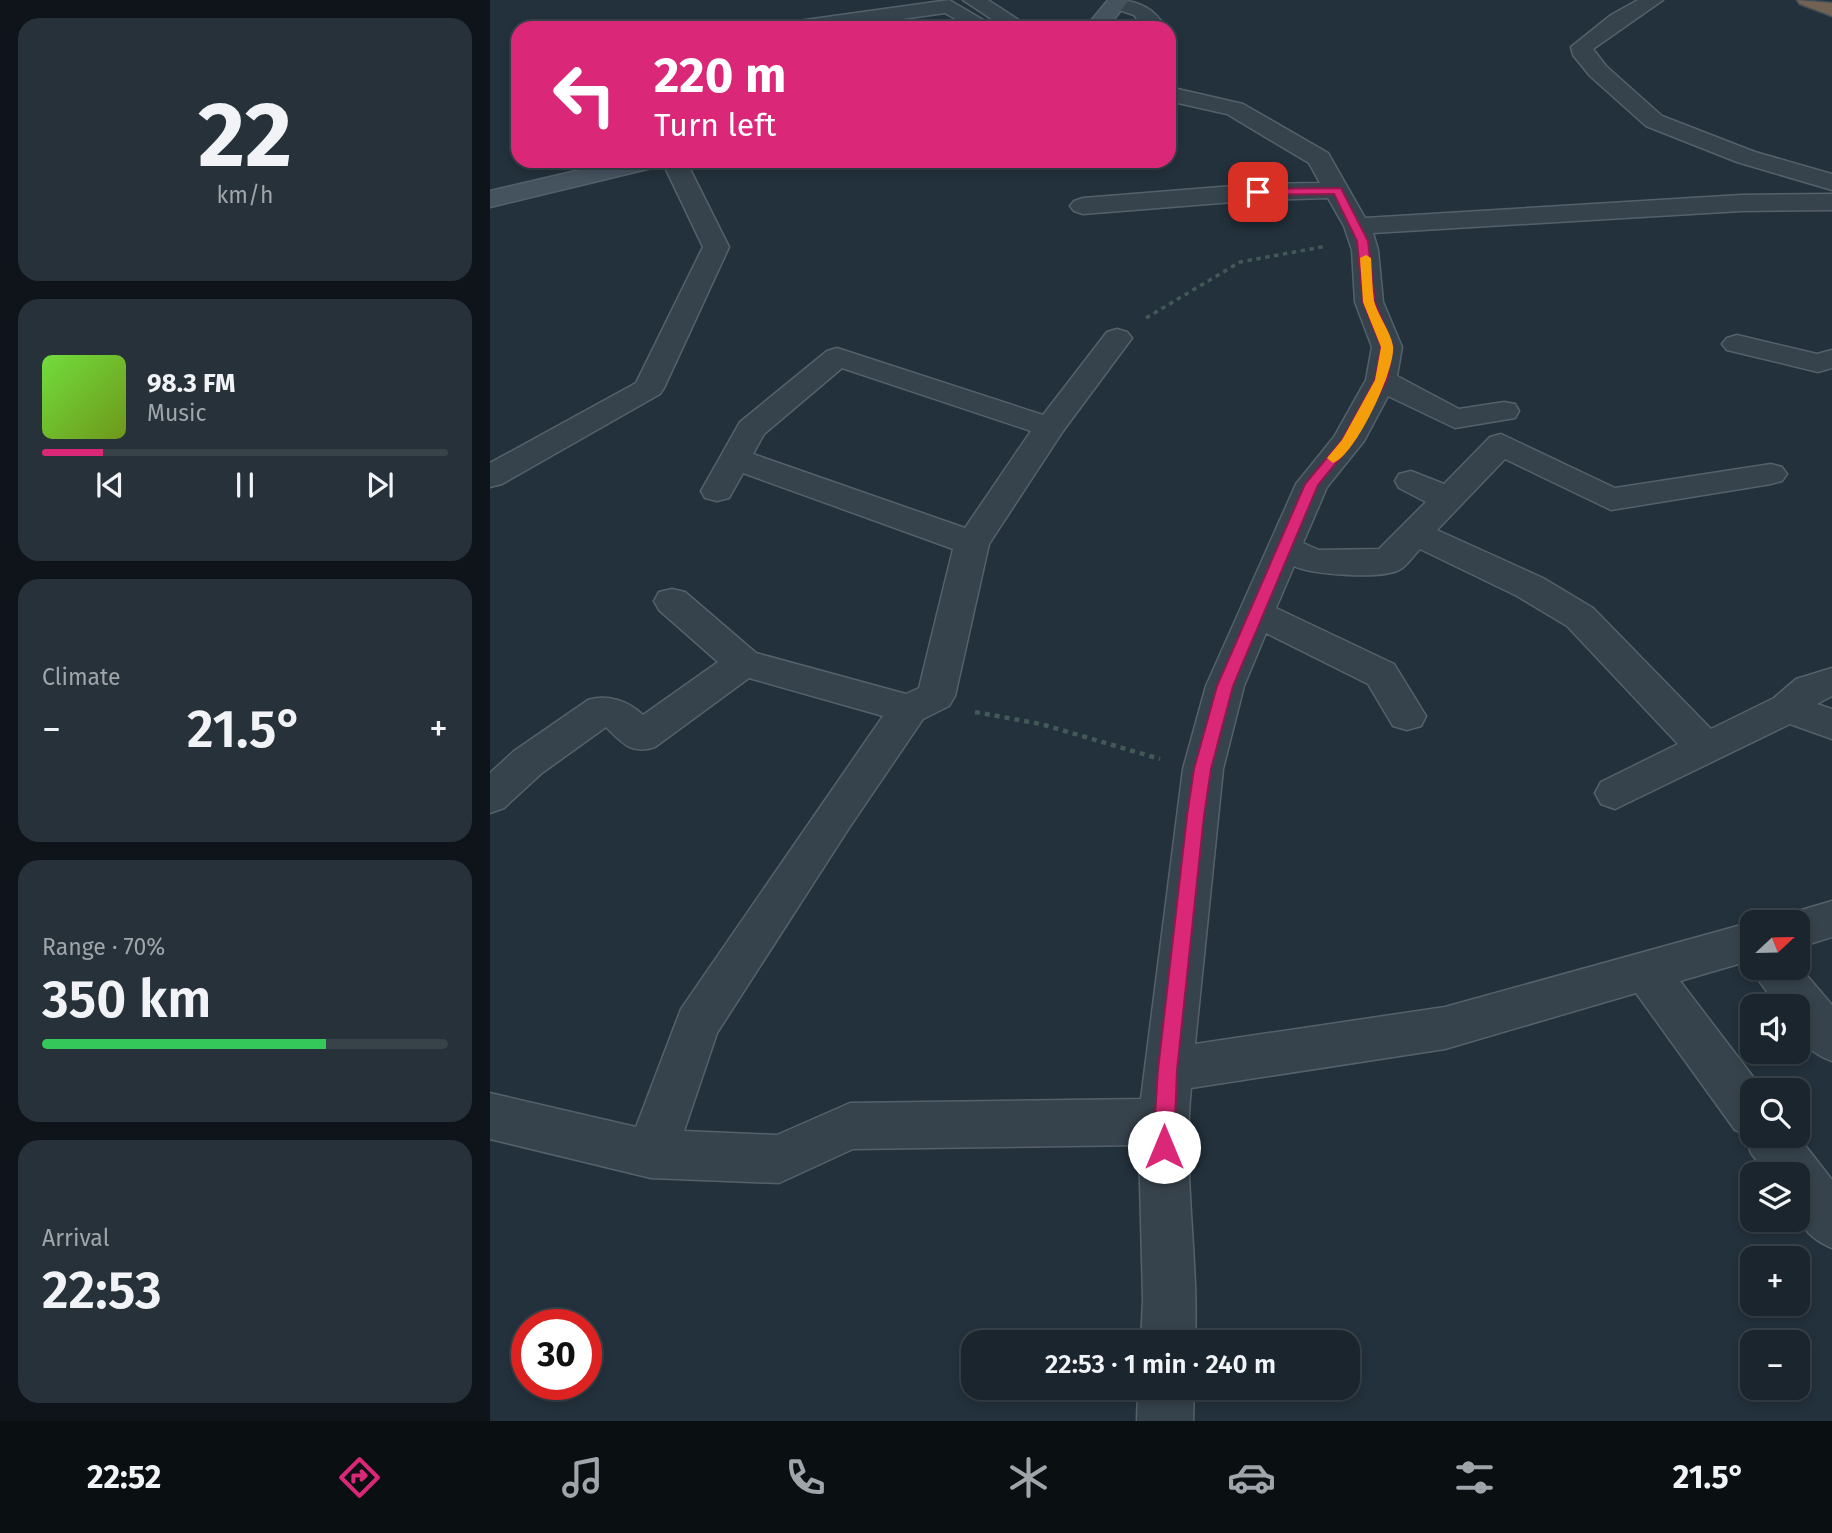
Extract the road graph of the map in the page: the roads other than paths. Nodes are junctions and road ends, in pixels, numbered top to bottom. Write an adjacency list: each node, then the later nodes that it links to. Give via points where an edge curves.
1 (1653, 0): 13 (street, via 1582,47 1598,71 1654,121 1746,157)
2 (1807, 0): 5 (highway)
3 (1118, 1): 8 (street); 9 (street, via 1142,11)
4 (988, 9): 6 (street, via 948,6); 7 (street)
5 (1832, 10)
6 (841, 21)
7 (1008, 21)
8 (1102, 21)
9 (1150, 21)
10 (1176, 96): 14 (street, via 1235,109 1319,158)
11 (621, 168): 15 (street)
12 (677, 168): 27 (street, via 716,247 649,388)
13 (1832, 182)
14 (1337, 190): 17 (street); 18 (street)
15 (490, 199)
16 (1832, 202): 18 (street, via 1741,203)
17 (1083, 206)
18 (1360, 233): 22 (street, via 1369,302 1387,347)
19 (1117, 338): 24 (street)
20 (1737, 344): 21 (street, via 1818,363)
21 (1832, 359)
22 (1381, 380): 23 (street, via 1455,419); 33 (street, via 1348,441 1312,484)
23 (1504, 411)
24 (1051, 427): 25 (street, via 837,357 751,429); 32 (street)
25 (734, 459): 29 (street); 32 (street)
26 (1771, 474): 30 (street, via 1611,499 1502,444)
27 (490, 477)
28 (1411, 481): 30 (street)
29 (717, 491)
30 (1448, 499): 31 (street)
31 (1415, 533): 33 (street, via 1388,561 1314,562); 42 (street, via 1530,587 1580,617)
32 (972, 543): 38 (street)
33 (1284, 548): 35 (street)
34 (672, 601): 36 (street)
35 (1256, 614): 40 (street, via 1381,674); 51 (street, via 1225,686 1203,769)
36 (743, 663): 38 (street); 44 (street, via 641,737 619,716 602,710 528,762)
37 (1832, 682): 39 (street, via 1809,689)
38 (922, 702): 55 (street, via 834,816 697,1024)
39 (1788, 708): 41 (street); 42 (street)
40 (1407, 716)
41 (1832, 724)
42 (1705, 748): 43 (street)
43 (1615, 793)
44 (490, 797)
45 (1832, 919): 46 (street)
46 (1810, 925)
47 (1740, 945): 48 (street)
48 (1646, 971): 51 (street, via 1445,1028); 52 (street)
49 (1783, 980): 50 (street)
50 (1832, 1040)
51 (1168, 1070): 54 (street)
52 (1740, 1098)
53 (490, 1116): 55 (street)
54 (1163, 1122): 55 (street, via 850,1126 779,1159); 58 (street)
55 (651, 1154)
56 (1810, 1192): 57 (street)
57 (1832, 1222)
58 (1169, 1330)
59 (1165, 1400): 60 (street)
60 (1164, 1421)

